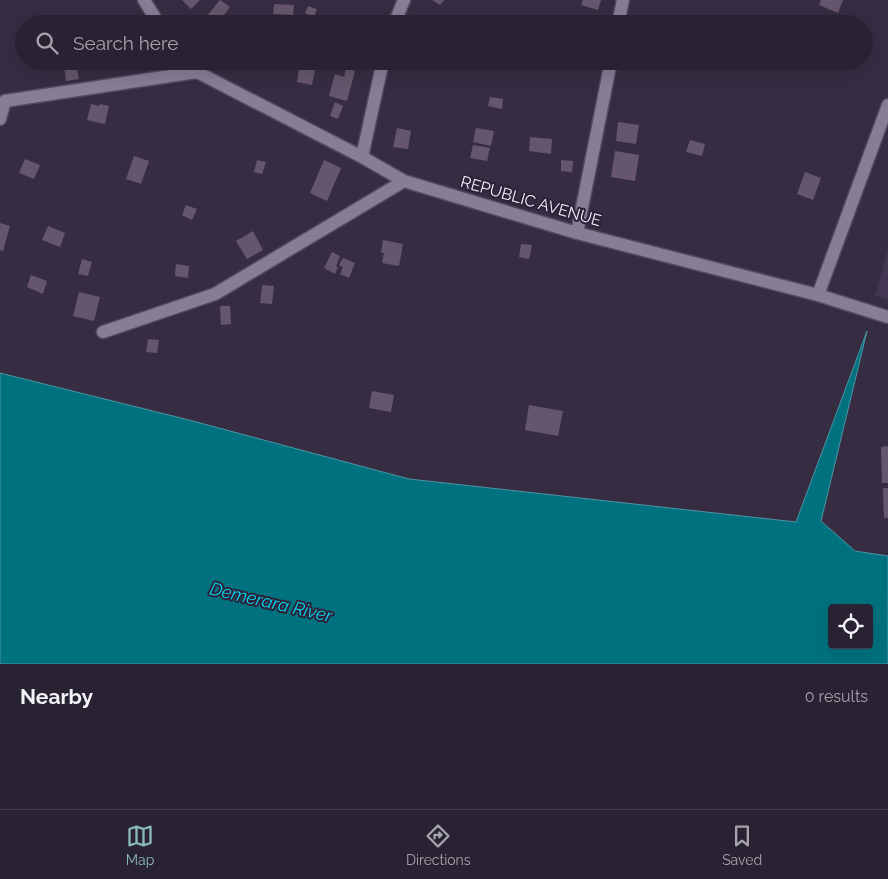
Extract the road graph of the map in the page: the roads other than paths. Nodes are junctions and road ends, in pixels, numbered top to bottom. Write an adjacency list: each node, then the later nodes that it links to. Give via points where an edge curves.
1 (144, 0): 4 (street)
2 (404, 0): 5 (street)
3 (623, 0): 6 (street)
4 (153, 15)
5 (398, 15)
6 (620, 15)
7 (380, 70): 12 (street)
8 (609, 70): 14 (street)
9 (197, 72): 11 (street, via 5,101); 12 (street, REPUBLIC AVENUE)
10 (888, 105): 15 (street)
11 (0, 120)
12 (362, 157): 13 (street, REPUBLIC AVENUE)
13 (404, 181): 14 (street, REPUBLIC AVENUE); 17 (street, via 215,294)
14 (577, 233): 15 (street, REPUBLIC AVENUE)
15 (818, 294): 16 (street, REPUBLIC AVENUE)
16 (888, 317)
17 (103, 332)

